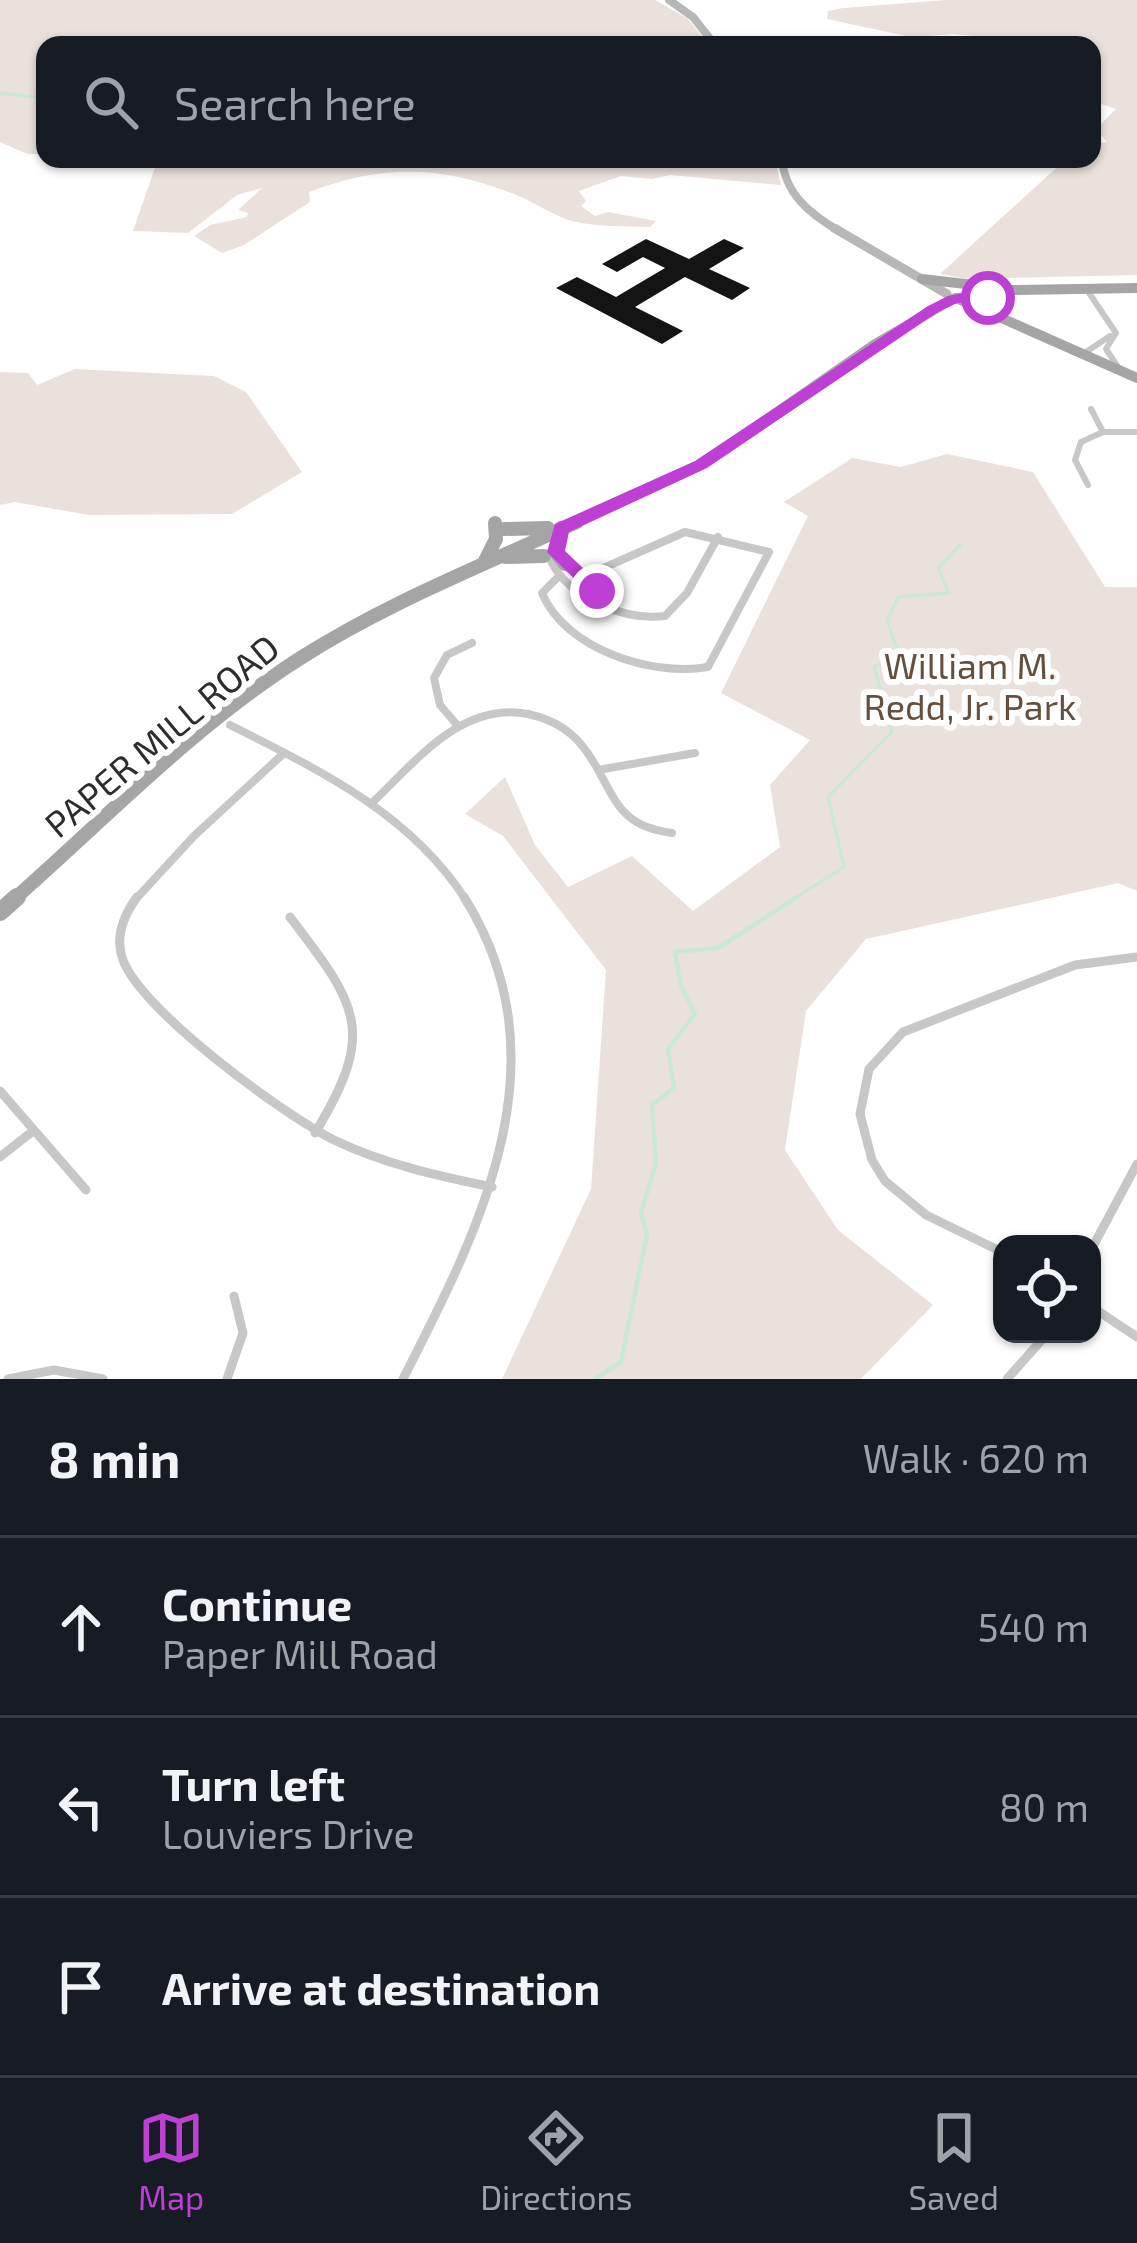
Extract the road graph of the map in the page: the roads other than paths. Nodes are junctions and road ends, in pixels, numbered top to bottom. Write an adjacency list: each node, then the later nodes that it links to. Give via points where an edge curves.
1 (669, 0): 2 (street)
2 (708, 36)
3 (783, 168): 4 (street, via 784,182 815,217)
4 (922, 278): 7 (main road); 10 (street); 11 (main road, via 932,293)
5 (1118, 283): 6 (main road, PAPER MILL ROAD); 7 (main road, PAPER MILL ROAD); 8 (main road)
6 (1137, 285): 9 (main road, PAPER MILL ROAD)
7 (995, 288): 8 (main road, PAPER MILL ROAD); 10 (main road, PAPER MILL ROAD); 13 (main road, via 988,302)
8 (1086, 289): 9 (main road, PAPER MILL ROAD); 12 (street)
9 (1105, 289): 12 (street)
10 (952, 296): 11 (main road, PAPER MILL ROAD); 13 (main road); 15 (main road, PAPER MILL ROAD)
11 (928, 302): 15 (main road, PAPER MILL ROAD)
12 (1099, 304): 14 (street)
13 (1006, 319): 16 (main road)
14 (1112, 336): 16 (street); 17 (street, via 1106,352)
15 (875, 344): 23 (main road, PAPER MILL ROAD, via 701,464)
16 (1086, 352): 17 (main road)
17 (1119, 368): 18 (main road)
18 (1137, 378)
19 (1091, 409): 20 (street)
20 (1103, 432): 21 (street); 22 (street, via 1076,451)
21 (1137, 432)
22 (1088, 484)
23 (563, 527): 25 (main road, PAPER MILL ROAD); 26 (main road, via 499,526); 27 (main road)
24 (718, 537): 27 (street, via 770,552 708,667 693,673 560,626 542,601); 28 (street, via 685,532); 29 (street, via 670,614 646,617)
25 (526, 544): 26 (main road, PAPER MILL ROAD); 27 (street)
26 (486, 562): 27 (main road); 38 (main road, PAPER MILL ROAD, via 339,633 270,680)
27 (555, 564): 28 (street); 29 (street, via 599,603)
28 (583, 577): 29 (street)
29 (616, 607)
30 (472, 643): 32 (street, via 452,650 434,678 436,696)
31 (230, 725): 34 (street)
32 (458, 726): 35 (street, via 495,713 541,715 579,737); 36 (street)
33 (695, 753): 35 (street)
34 (283, 754): 36 (street); 43 (street, via 141,892 119,944 137,985 249,1088)
35 (598, 770): 37 (street, via 630,820)
36 (372, 803): 46 (street, via 447,872 496,970 510,1083)
37 (672, 833)
38 (0, 912)
39 (290, 916): 43 (street, via 337,979 355,1020 350,1073)
40 (1137, 957): 49 (street, via 1053,973 903,1032 871,1062 860,1128 885,1179 930,1218)
41 (0, 1091): 42 (street)
42 (32, 1131): 44 (street); 47 (street)
43 (315, 1132): 46 (street, via 395,1167)
44 (0, 1157)
45 (1137, 1164): 48 (street)
46 (493, 1187): 57 (street)
47 (86, 1190)
48 (1099, 1235)
49 (993, 1248)
50 (233, 1296): 56 (street, via 243,1333)
51 (1101, 1313): 52 (street)
52 (1137, 1337)
53 (1039, 1343): 58 (street)
54 (8, 1379): 55 (street, via 54,1370)
55 (103, 1379)
56 (227, 1379)
57 (404, 1379)
58 (1007, 1379)

